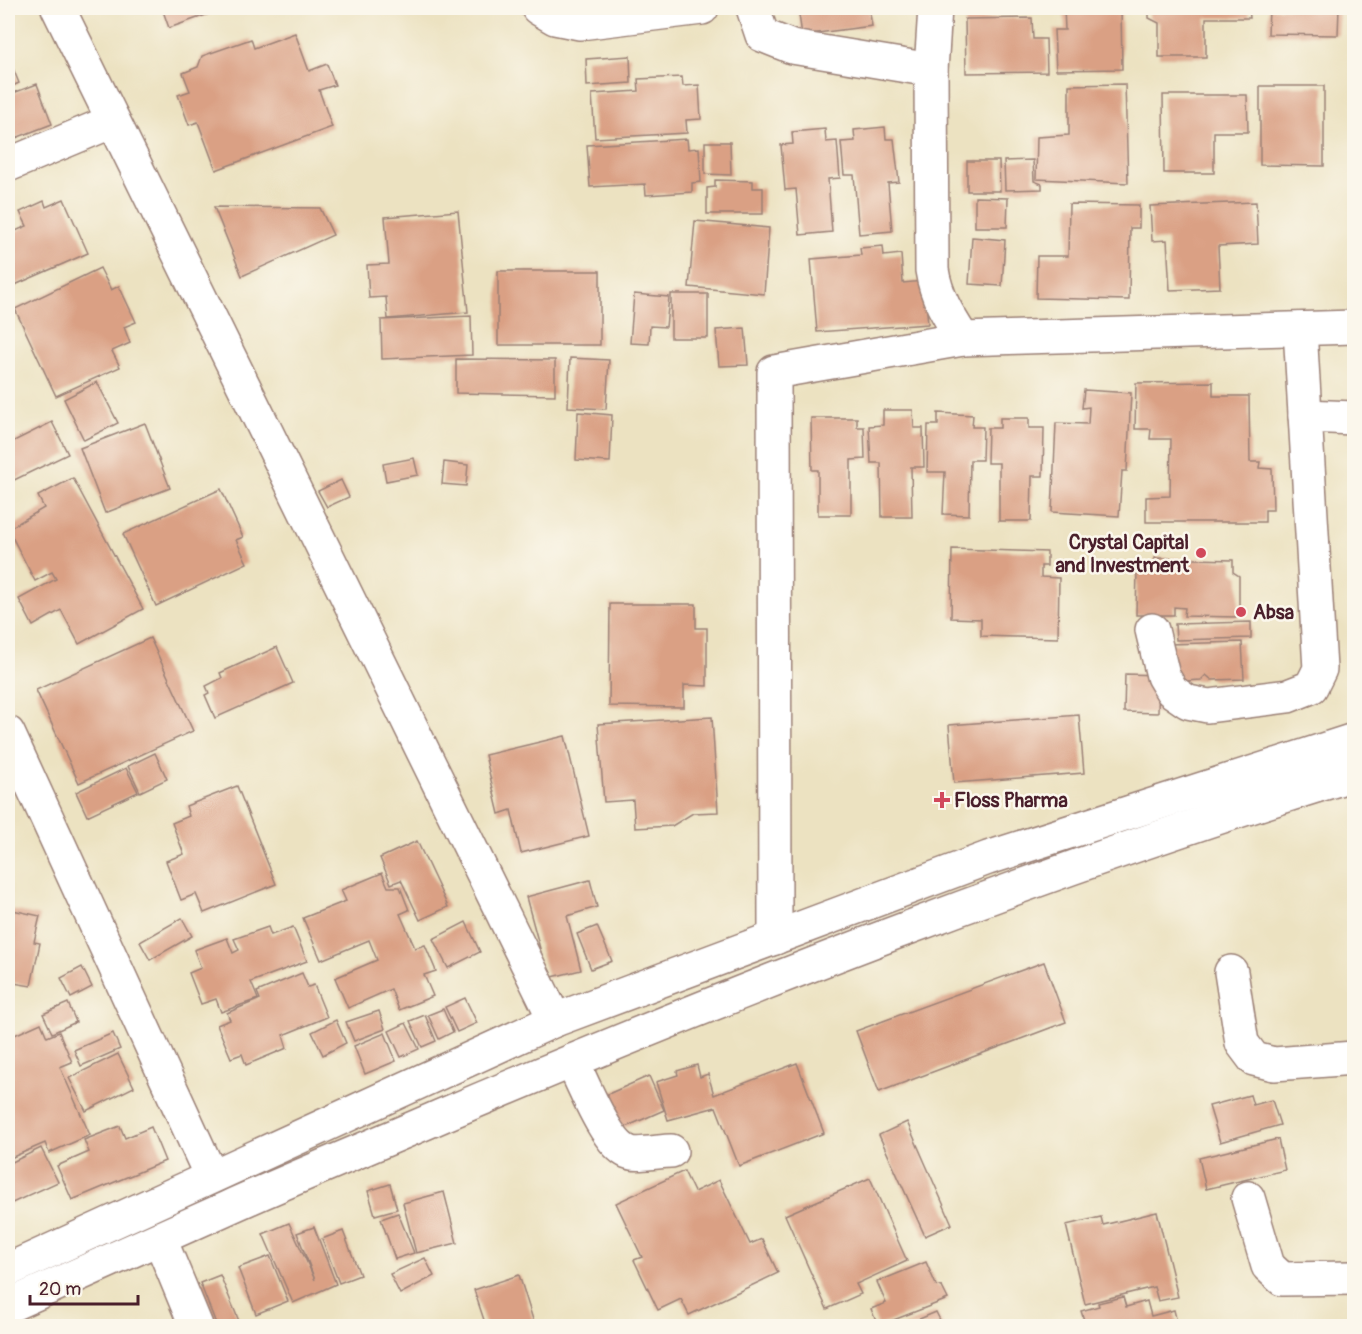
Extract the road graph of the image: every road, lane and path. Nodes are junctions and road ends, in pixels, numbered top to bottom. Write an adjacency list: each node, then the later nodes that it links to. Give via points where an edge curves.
1 (58, 8): 7 (street)
2 (538, 8): 3 (street, via 555,18 580,23)
3 (702, 8)
4 (753, 8): 6 (street, via 762,35 792,47)
5 (935, 8): 6 (street)
6 (931, 70): 11 (street, via 932,270 946,314)
7 (113, 121): 8 (street); 20 (street)
8 (8, 165)
9 (1354, 327): 10 (street)
10 (1300, 329): 11 (street); 12 (street)
11 (963, 339): 18 (street, via 774,372)
12 (1305, 416): 13 (street); 14 (street, via 1320,669 1311,687 1288,696 1208,706 1188,702 1172,691 1163,676)
13 (1354, 418)
14 (1152, 630)
15 (8, 733): 24 (street)
16 (1354, 740): 18 (street, via 988,858)
17 (1354, 774): 22 (street, via 1001,892)
18 (776, 938): 20 (street)
19 (1231, 972): 21 (street, via 1242,1043 1254,1059 1274,1064)
20 (555, 1020): 24 (street)
21 (1354, 1058)
22 (572, 1061): 23 (street, via 615,1144 630,1153); 26 (street)
23 (671, 1151)
24 (211, 1176): 27 (street)
25 (1248, 1198): 28 (street, via 1268,1266 1282,1279)
26 (160, 1239): 29 (street); 30 (street)
27 (8, 1270)
28 (1354, 1278)
29 (8, 1306)
30 (196, 1326)

